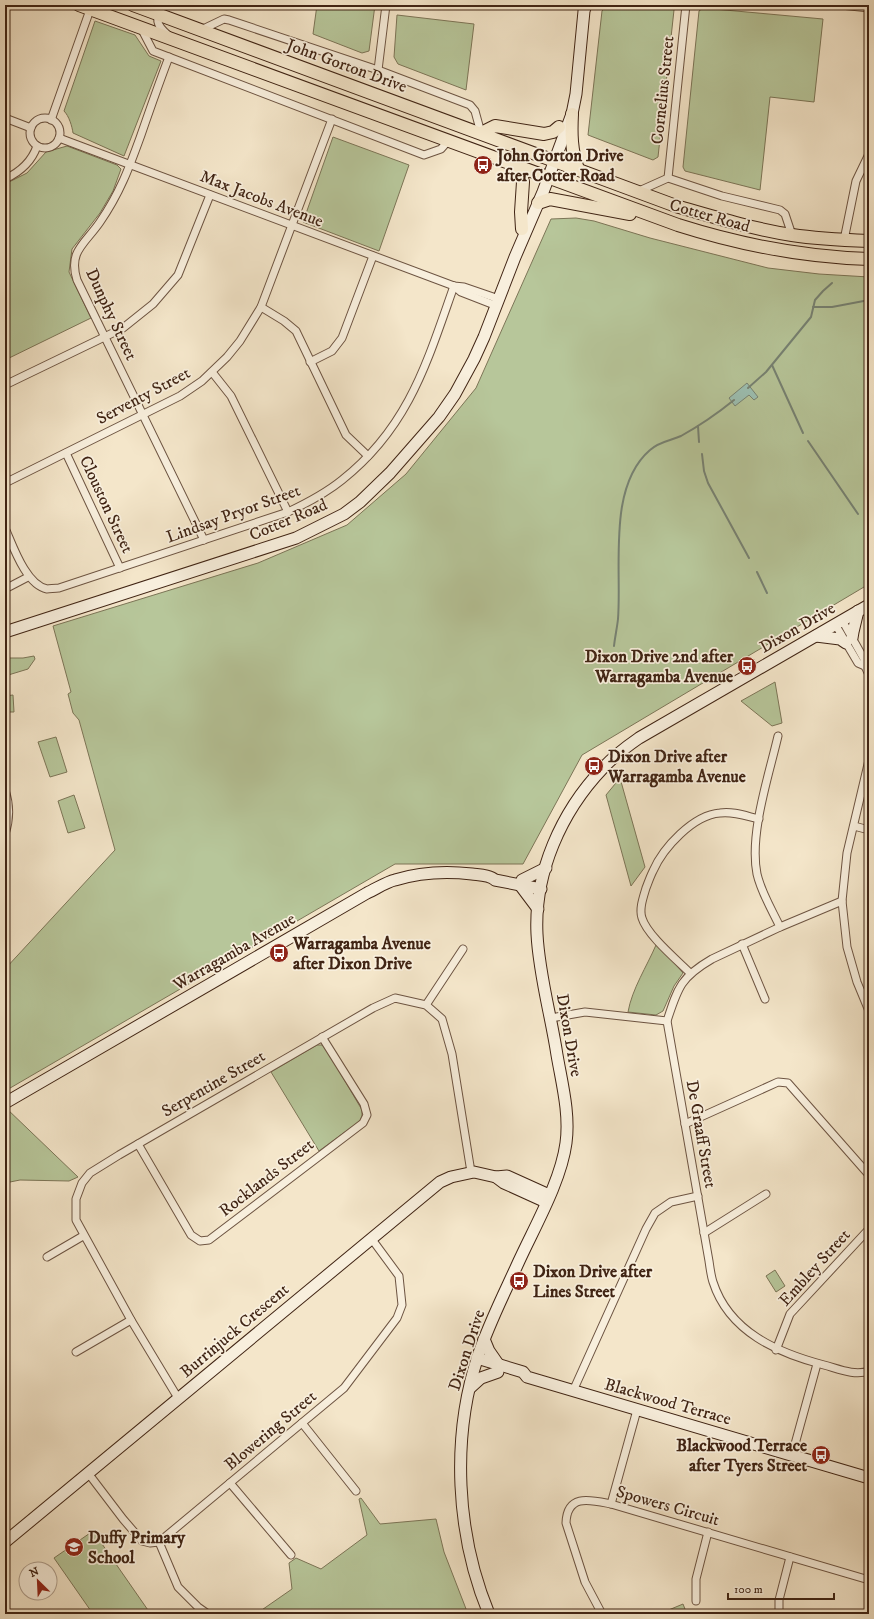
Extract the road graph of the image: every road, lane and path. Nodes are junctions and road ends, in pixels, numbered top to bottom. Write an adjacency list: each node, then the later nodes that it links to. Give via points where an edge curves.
1 (386, 5): 13 (street)
2 (686, 5): 31 (street, Cornelius Street)
3 (841, 5): 7 (street)
4 (87, 6): 9 (main road); 18 (street)
5 (137, 6): 8 (main road, John Gorton Drive)
6 (585, 7): 14 (main road)
7 (869, 8)
8 (160, 10): 10 (main road, John Gorton Drive); 11 (street, via 158,24)
9 (137, 26): 11 (main road); 12 (street, via 153,51)
10 (201, 30): 13 (street, via 224,19 229,20); 21 (main road, John Gorton Drive)
11 (173, 39): 23 (main road)
12 (168, 57): 17 (street); 27 (street, Dunphy Street)
13 (378, 70): 21 (street, via 470,105 475,111)
14 (576, 94): 15 (main road); 19 (main road)
15 (572, 114): 26 (main road); 29 (main road, via 571,146)
16 (5, 118): 20 (street)
17 (332, 118): 23 (street, via 424,155 441,149); 36 (street, Serventy Street)
18 (51, 120): 20 (street, via 37,121); 22 (street, via 59,129)
19 (559, 127): 21 (main road, via 544,134 495,126); 26 (main road)
20 (32, 128): 24 (street, via 31,138)
21 (481, 133): 26 (main road, John Gorton Drive)
22 (59, 138): 24 (street, via 50,147); 27 (street, Max Jacobs Avenue)
23 (448, 141): 28 (main road)
24 (37, 146): 32 (street, via 34,155 26,164 17,173)
25 (869, 154): 39 (street, via 856,181)
26 (551, 159): 29 (main road, Cotter Road); 30 (main road, Cotter Road)
27 (130, 164): 34 (street, Max Jacobs Avenue); 48 (street, Dunphy Street, via 122,186 110,207 78,249 74,261 77,280)
28 (516, 166): 30 (main road); 37 (main road, via 523,182)
29 (578, 169): 33 (main road, Cotter Road)
30 (545, 177): 35 (main road, Cotter Road); 37 (main road, Cotter Road); 41 (main road, Cotter Road, via 684,227)
31 (668, 178): 33 (street); 38 (street, via 722,196 780,210 785,214)
32 (5, 179)
33 (638, 191): 38 (main road, Cotter Road, via 710,216)
34 (210, 195): 36 (street, Max Jacobs Avenue); 48 (street, via 178,274 153,304 123,328)
35 (538, 202): 41 (main road, via 550,200 626,213 726,246 757,253); 43 (main road, Cotter Road)
36 (292, 225): 42 (street, Max Jacobs Avenue); 47 (street, Serventy Street)
37 (522, 229): 43 (main road, Cotter Road)
38 (792, 235): 39 (main road, Cotter Road)
39 (844, 240): 40 (main road, Cotter Road)
40 (869, 241)
41 (775, 250): 44 (main road, Cotter Road)
42 (373, 256): 45 (street, Max Jacobs Avenue); 49 (street, via 342,338 332,351)
43 (515, 257): 46 (main road, Cotter Road)
44 (869, 260)
45 (454, 286): 46 (street, Max Jacobs Avenue, via 461,292); 54 (street, Lindsay Pryor Street, via 406,407 389,433)
46 (498, 303): 65 (main road, Cotter Road, via 474,359 455,394 439,416 390,473 344,514 296,538)
47 (261, 307): 49 (street, via 296,331); 50 (street, Serventy Street, via 240,342)
48 (105, 337): 51 (street); 52 (street, Dunphy Street)
49 (310, 362): 54 (street, via 346,435)
50 (212, 372): 52 (street, Serventy Street, via 180,396); 56 (street, via 231,396)
51 (5, 385)
52 (143, 414): 53 (street, Serventy Street); 58 (street, Dunphy Street)
53 (66, 453): 55 (street, Serventy Street); 59 (street, Clouston Street)
54 (368, 456): 56 (street, Lindsay Pryor Street, via 342,480 316,498)
55 (5, 483)
56 (288, 512): 58 (street, Lindsay Pryor Street)
57 (5, 528): 60 (street)
58 (204, 540): 59 (street, Lindsay Pryor Street)
59 (120, 568): 60 (street, Lindsay Pryor Street, via 59,588 46,589)
60 (28, 577): 61 (street)
61 (5, 589)
62 (869, 605): 63 (main road, Dixon Drive)
63 (858, 611): 64 (main road, Dixon Drive); 67 (main road)
64 (839, 622): 66 (main road, Dixon Drive); 67 (street)
65 (8, 630)
66 (816, 636): 67 (main road); 76 (main road, Dixon Drive, via 639,738 617,754 576,801 554,841)
67 (849, 640): 68 (street, via 858,663 865,666)
68 (869, 675)
69 (778, 736): 72 (street)
70 (869, 760): 73 (street)
71 (5, 790): 75 (street, via 9,815)
72 (758, 820): 81 (street, via 755,864 762,888); 84 (street, via 719,812 694,822 666,850 653,870 643,897 642,919 648,930)
73 (854, 826): 74 (street); 79 (street, via 847,854)
74 (869, 830)
75 (5, 834)
76 (546, 868): 77 (main road); 78 (main road, Dixon Drive)
77 (521, 882): 78 (main road, Warragamba Avenue); 80 (main road); 91 (main road, Warragamba Avenue, via 449,871 423,873 394,880)
78 (541, 886): 80 (main road, Dixon Drive)
79 (842, 901): 81 (street, De Graaff Street); 87 (street, via 847,947)
80 (538, 908): 88 (main road, Dixon Drive, via 538,947)
81 (780, 927): 82 (street, De Graaff Street)
82 (742, 944): 84 (street, De Graaff Street, via 712,958); 85 (street)
83 (464, 949): 86 (street)
84 (690, 973): 89 (street, De Graaff Street, via 675,996)
85 (765, 999)
86 (426, 1005): 90 (street, Serpentine Street, via 395,998); 94 (street, Serpentine Street, via 442,1018 452,1054)
87 (869, 1011)
88 (551, 1018): 89 (street, via 585,1012); 96 (main road, Dixon Drive, via 567,1115 566,1144)
89 (667, 1021): 92 (street, De Graaff Street)
90 (322, 1037): 93 (street, Serpentine Street); 93 (street, Rocklands Street, via 364,1104 367,1115 363,1123 209,1240 200,1241 191,1235)
91 (5, 1103)
92 (685, 1124): 95 (street, via 778,1082 788,1083); 99 (street, De Graaff Street)
93 (138, 1144): 104 (street, Serpentine Street, via 90,1174 82,1183 76,1199 76,1220)
94 (471, 1172): 97 (main road, Burrinjuck Crescent, via 496,1177 507,1176); 105 (main road, Burrinjuck Crescent, via 440,1182)
95 (869, 1175)
96 (557, 1176): 97 (main road); 100 (main road, Dixon Drive)
97 (525, 1189): 100 (main road, Burrinjuck Crescent); 101 (main road)
98 (766, 1194): 103 (street)
99 (698, 1196): 103 (street, De Graaff Street); 116 (street, via 672,1202 655,1213)
100 (547, 1199): 101 (main road, Dixon Drive)
101 (537, 1222): 108 (main road, Dixon Drive)
102 (869, 1229): 109 (street, Embley Street, via 790,1314)
103 (704, 1233): 109 (street, De Graaff Street, via 714,1283 729,1313 752,1335)
104 (83, 1236): 106 (street); 107 (street, Serpentine Street)
105 (371, 1238): 117 (main road, Burrinjuck Crescent); 119 (street, Blowering Street, via 399,1276 402,1305 397,1318 344,1388)
106 (48, 1257)
107 (131, 1320): 110 (street); 117 (street, Serpentine Street)
108 (484, 1339): 111 (main road, Dixon Drive); 113 (main road)
109 (776, 1350): 112 (street, De Graaff Street)
110 (76, 1352)
111 (476, 1362): 113 (main road, Blackwood Terrace); 115 (main road, Dixon Drive)
112 (817, 1364): 114 (street, De Graaff Street, via 854,1373); 120 (street)
113 (498, 1368): 115 (main road); 116 (main road, Blackwood Terrace, via 521,1379 527,1377)
114 (869, 1371)
115 (470, 1388): 134 (main road, Dixon Drive, via 461,1448 462,1493 469,1550)
116 (573, 1391): 118 (main road, Blackwood Terrace)
117 (178, 1398): 121 (main road, Burrinjuck Crescent)
118 (637, 1410): 120 (main road, Blackwood Terrace); 125 (street)
119 (302, 1423): 123 (street, Blowering Street); 124 (street)
120 (792, 1455): 122 (main road, Blackwood Terrace)
121 (88, 1473): 127 (main road, Burrinjuck Crescent); 128 (street, via 142,1541)
122 (869, 1478)
123 (230, 1483): 128 (street, Blowering Street); 129 (street)
124 (356, 1491)
125 (611, 1504): 126 (street, Spowers Circuit); 135 (street, Spowers Circuit, via 583,1499 574,1504 566,1516 567,1527 585,1582)
126 (708, 1532): 130 (street, Spowers Circuit); 132 (street, via 696,1578)
127 (5, 1542)
128 (159, 1542): 133 (street, via 178,1587)
129 (291, 1555)
130 (790, 1557): 131 (street, Spowers Circuit); 136 (street, via 779,1600)
131 (869, 1580)
132 (696, 1601)
133 (208, 1614)
134 (489, 1614)
135 (602, 1614)
136 (779, 1614)

